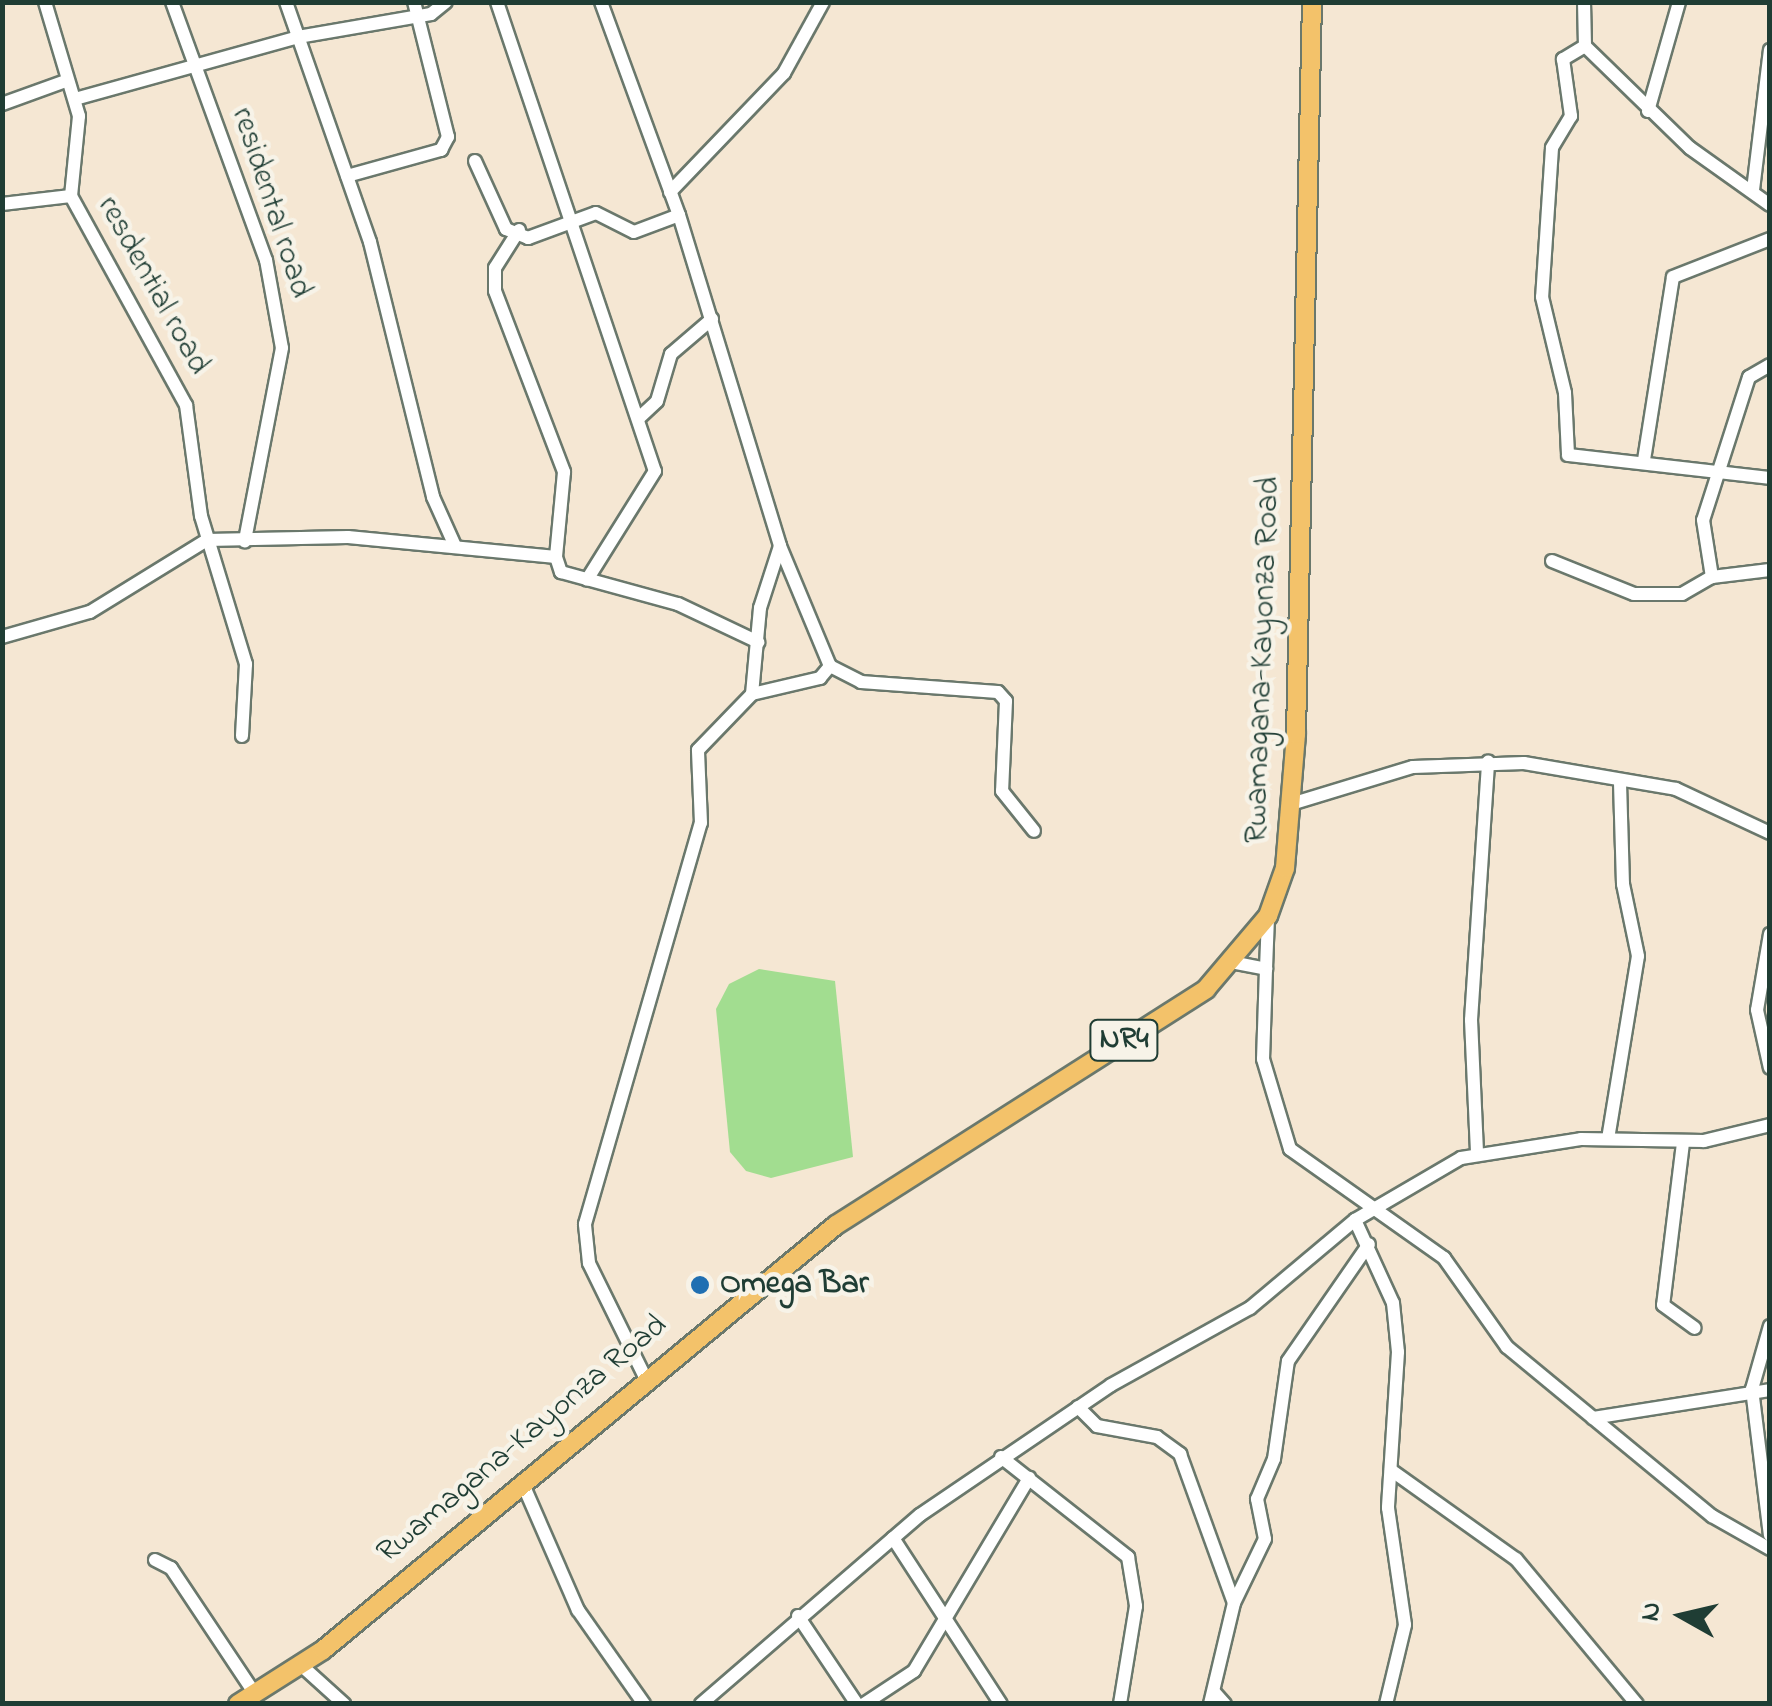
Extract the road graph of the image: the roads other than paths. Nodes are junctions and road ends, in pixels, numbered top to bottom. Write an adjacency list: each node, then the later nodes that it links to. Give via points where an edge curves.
1 (45, 2): 17 (street, resdential road)
2 (172, 2): 16 (street, residental road)
3 (286, 2): 13 (street)
4 (414, 2): 12 (street)
5 (446, 2): 12 (street)
6 (496, 2): 29 (street)
7 (601, 2): 24 (street)
8 (823, 2): 24 (street, via 784,73)
9 (1312, 2): 54 (highway, Rwamagana-Kayonza Road / NR4)
10 (1584, 2): 14 (street)
11 (1679, 2): 20 (street)
12 (417, 18): 13 (street); 22 (street, via 448,138 441,150)
13 (298, 37): 16 (street); 22 (street)
14 (1585, 46): 20 (street); 35 (street, via 1562,60 1571,116 1552,148 1542,308 1565,393 1568,454)
15 (1770, 50): 23 (street)
16 (198, 71): 18 (street); 39 (street, residental road, via 266,260 282,348)
17 (66, 80): 18 (street, resdential road); 19 (street)
18 (76, 100): 25 (street, resdential road)
19 (2, 104)
20 (1648, 112): 23 (street)
21 (475, 161): 30 (street, via 506,230)
22 (347, 176): 40 (street)
23 (1754, 190): 27 (street)
24 (670, 192): 28 (street)
25 (72, 196): 26 (street); 38 (street, resdential road, via 186,405)
26 (2, 204)
27 (1770, 205)
28 (679, 215): 29 (street, via 642,232 602,214); 32 (street)
29 (568, 220): 30 (street, via 528,238); 34 (street)
30 (519, 230): 42 (street, via 496,268 495,291 564,472)
31 (1770, 239): 35 (street, via 1673,278)
32 (712, 319): 34 (street, via 671,354 657,402); 41 (street)
33 (1770, 365): 36 (street, via 1752,368)
34 (640, 417): 46 (street, via 655,482)
35 (1644, 460): 36 (street)
36 (1715, 468): 37 (street); 45 (street, via 1704,520)
37 (1770, 478)
38 (207, 540): 39 (street); 47 (street, via 90,612); 51 (street, resdential road, via 246,664)
39 (245, 541): 40 (street)
40 (455, 546): 42 (street)
41 (780, 546): 48 (street); 49 (street)
42 (556, 557): 46 (street, via 561,572)
43 (1552, 561): 45 (street, via 1634,594 1682,594)
44 (1770, 570): 45 (street)
45 (1712, 577)
46 (588, 580): 48 (street, via 678,604)
47 (2, 637)
48 (758, 642): 50 (street)
49 (830, 666): 50 (street, via 820,678); 55 (street, via 861,682 1004,694 1002,790)
50 (752, 694): 71 (street, via 698,750 701,823 585,1224 589,1263)
51 (242, 736)
52 (1488, 762): 53 (street); 54 (street, via 1392,770); 65 (street, via 1470,1020)
53 (1620, 780): 56 (street, via 1715,801); 63 (street, via 1623,884 1638,956)
54 (1291, 804): 57 (highway, Rwamagana-Kayonza Road / NR4)
55 (1034, 831)
56 (1770, 833)
57 (1268, 916): 59 (highway, Rwamagana-Kayonza Road / NR4); 60 (street)
58 (1770, 934): 61 (street, via 1757,1010)
59 (1231, 962): 60 (street); 71 (highway, Rwamagana-Kayonza Road / NR4, via 1206,989 836,1225)
60 (1266, 969): 66 (street, via 1263,1058 1280,1130 1290,1149)
61 (1770, 1068)
62 (1770, 1125): 64 (street)
63 (1608, 1139): 64 (street); 65 (street)
64 (1682, 1143): 70 (street, via 1664,1305)
65 (1477, 1152): 66 (street)
66 (1378, 1205): 67 (street); 75 (street, via 1444,1258 1507,1347)
67 (1354, 1220): 68 (street); 74 (street, via 1250,1308)
68 (1368, 1244): 77 (street, via 1392,1303 1398,1352); 84 (street, via 1288,1360 1274,1459 1257,1498 1265,1539)
69 (1770, 1326): 72 (street)
70 (1695, 1328)
71 (644, 1375): 79 (highway, Rwamagana-Kayonza Road / NR4)
72 (1752, 1390): 73 (street); 75 (street); 80 (street)
73 (1770, 1390)
74 (1078, 1407): 76 (street); 84 (street, via 1097,1426 1170,1442)
75 (1593, 1418): 82 (street, via 1712,1516)
76 (1001, 1457): 78 (street); 81 (street)
77 (1391, 1470): 89 (street, via 1516,1559); 98 (street, via 1389,1536 1405,1625)
78 (1029, 1478): 86 (street); 96 (street, via 1113,1540 1134,1568)
79 (522, 1482): 87 (highway, Rwamagana-Kayonza Road / NR4); 92 (street, via 578,1610)
80 (1770, 1535)
81 (893, 1538): 85 (street); 86 (street)
82 (1770, 1549)
83 (155, 1560): 90 (street, via 171,1568)
84 (1234, 1604): 88 (street)
85 (798, 1616): 93 (street); 94 (street)
86 (942, 1625): 94 (street, via 914,1671); 95 (street)
87 (302, 1666): 90 (highway, Rwamagana-Kayonza Road / NR4); 91 (street)
88 (1212, 1698): 97 (street)
89 (1618, 1698): 99 (street)
90 (246, 1699)
91 (344, 1704)
92 (644, 1704)
93 (700, 1704)
94 (860, 1704)
95 (1001, 1704)
96 (1120, 1704)
97 (1225, 1704)
98 (1386, 1704)
99 (1637, 1704)

